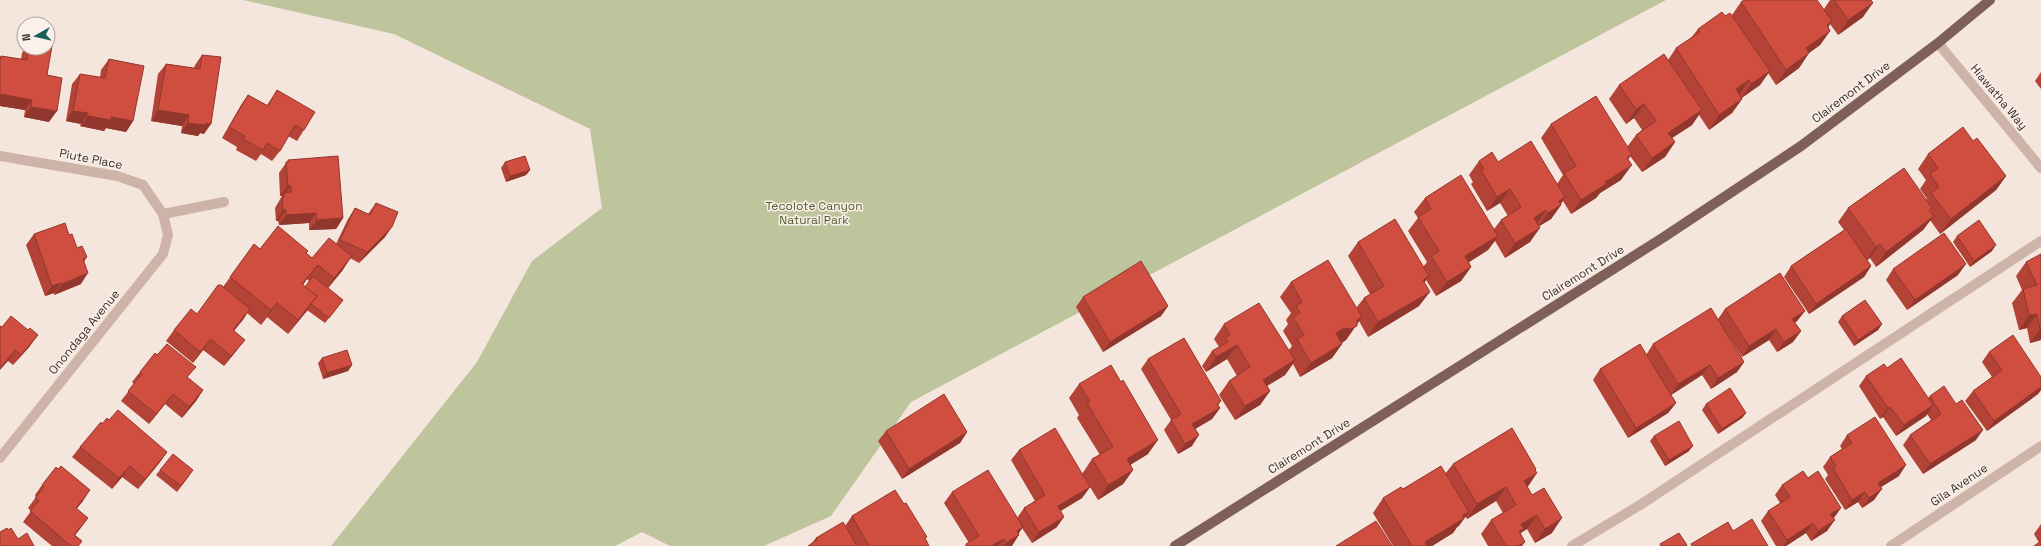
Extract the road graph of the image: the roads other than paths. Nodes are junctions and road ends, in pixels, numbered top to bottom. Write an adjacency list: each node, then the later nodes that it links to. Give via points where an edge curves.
1 (1990, 0): 2 (main road, Clairemont Drive)
2 (1938, 43): 4 (street, Hiawatha Way); 10 (main road, Clairemont Drive, via 1801,146 1664,237)
3 (0, 156): 6 (street, Piute Place, via 117,176 143,185)
4 (2041, 168)
5 (224, 202): 6 (street)
6 (163, 214): 9 (street, Onondaga Avenue, via 168,235 163,254)
7 (2041, 241): 11 (street, via 1640,505)
8 (2041, 446): 12 (street, Gila Avenue)
9 (0, 458)
10 (1175, 546)
11 (1572, 546)
12 (1891, 546)

